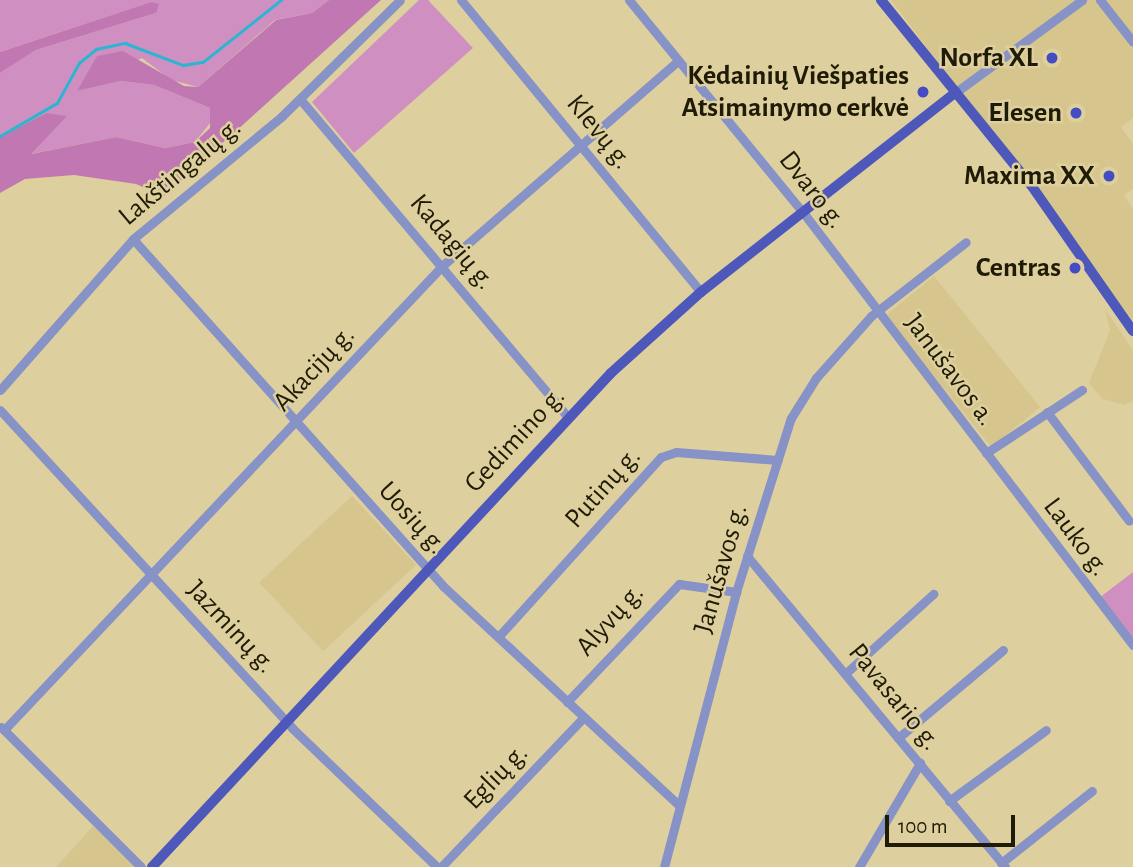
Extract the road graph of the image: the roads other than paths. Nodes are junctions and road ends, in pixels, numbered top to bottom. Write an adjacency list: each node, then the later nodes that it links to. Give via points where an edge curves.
1 (400, 0): 10 (street, Lakštingalų g.)
2 (461, 0): 11 (street, Klevų g.)
3 (629, 0): 8 (street, Dvaro g.)
4 (881, 0): 9 (main road)
5 (1082, 0): 9 (street)
6 (1100, 0): 7 (street)
7 (1133, 42)
8 (678, 61): 11 (street, Akacijų g.); 12 (street, Dvaro g.)
9 (956, 92): 12 (main road, Gedimino g.); 18 (main road)
10 (300, 99): 13 (street, Lakštingalų g.); 15 (street, Kadagių g.)
11 (580, 145): 15 (street, Akacijų g.); 16 (street, Klevų g.)
12 (802, 211): 16 (main road, Gedimino g.); 17 (street, Dvaro g.)
13 (133, 239): 19 (street, Lakštingalų g.); 24 (street, Uosių g.)
14 (966, 242): 17 (street, Janušavos a.)
15 (442, 266): 23 (street, Kadagių g.); 24 (street, Akacijų g.)
16 (701, 292): 23 (main road, Gedimino g.)
17 (877, 311): 25 (street, Janušavos a.); 26 (street, Janušavos g., via 802,398)
18 (1133, 331)
19 (0, 390)
20 (1082, 390): 22 (street, Janušavos a.)
21 (0, 410): 30 (street, Jazminų g.)
22 (1048, 412): 25 (street, Janušavos a.); 27 (street)
23 (567, 416): 29 (main road, Gedimino g.)
24 (295, 422): 29 (street, Uosių g.); 30 (street, Akacijų g.)
25 (986, 453): 34 (street, Lauko g.)
26 (778, 460): 28 (street, Janušavos g.); 33 (street, Putinų g., via 676,452 661,457)
27 (1129, 521)
28 (747, 556): 31 (street, Janušavos g.); 36 (street, Pavasario g.)
29 (426, 568): 33 (street, Uosių g.); 39 (main road, Gedimino g.)
30 (151, 575): 39 (street, Jazminų g.); 40 (street, Akacijų g.)
31 (736, 592): 37 (street, Alyvų g., via 679,584); 46 (street, Janušavos g.)
32 (933, 594): 36 (street)
33 (499, 636): 37 (street, Uosių g.)
34 (1133, 645)
35 (1003, 650): 42 (street)
36 (846, 673): 42 (street, Pavasario g.)
37 (567, 702): 38 (street, Uosių g.)
38 (583, 718): 46 (street, Uosių g.); 50 (street, Eglių g.)
39 (285, 720): 49 (main road, Gedimino g.); 50 (street, Jazminų g.)
40 (2, 727): 48 (street)
41 (1046, 730): 45 (street)
42 (898, 738): 43 (street, Pavasario g.)
43 (920, 763): 45 (street, Pavasario g.); 52 (street)
44 (1092, 791): 47 (street)
45 (948, 801): 47 (street, Pavasario g.)
46 (679, 805): 51 (street, Janušavos g.)
47 (1003, 865)
48 (141, 867)
49 (152, 867)
50 (439, 867)
51 (664, 867)
52 (859, 867)

